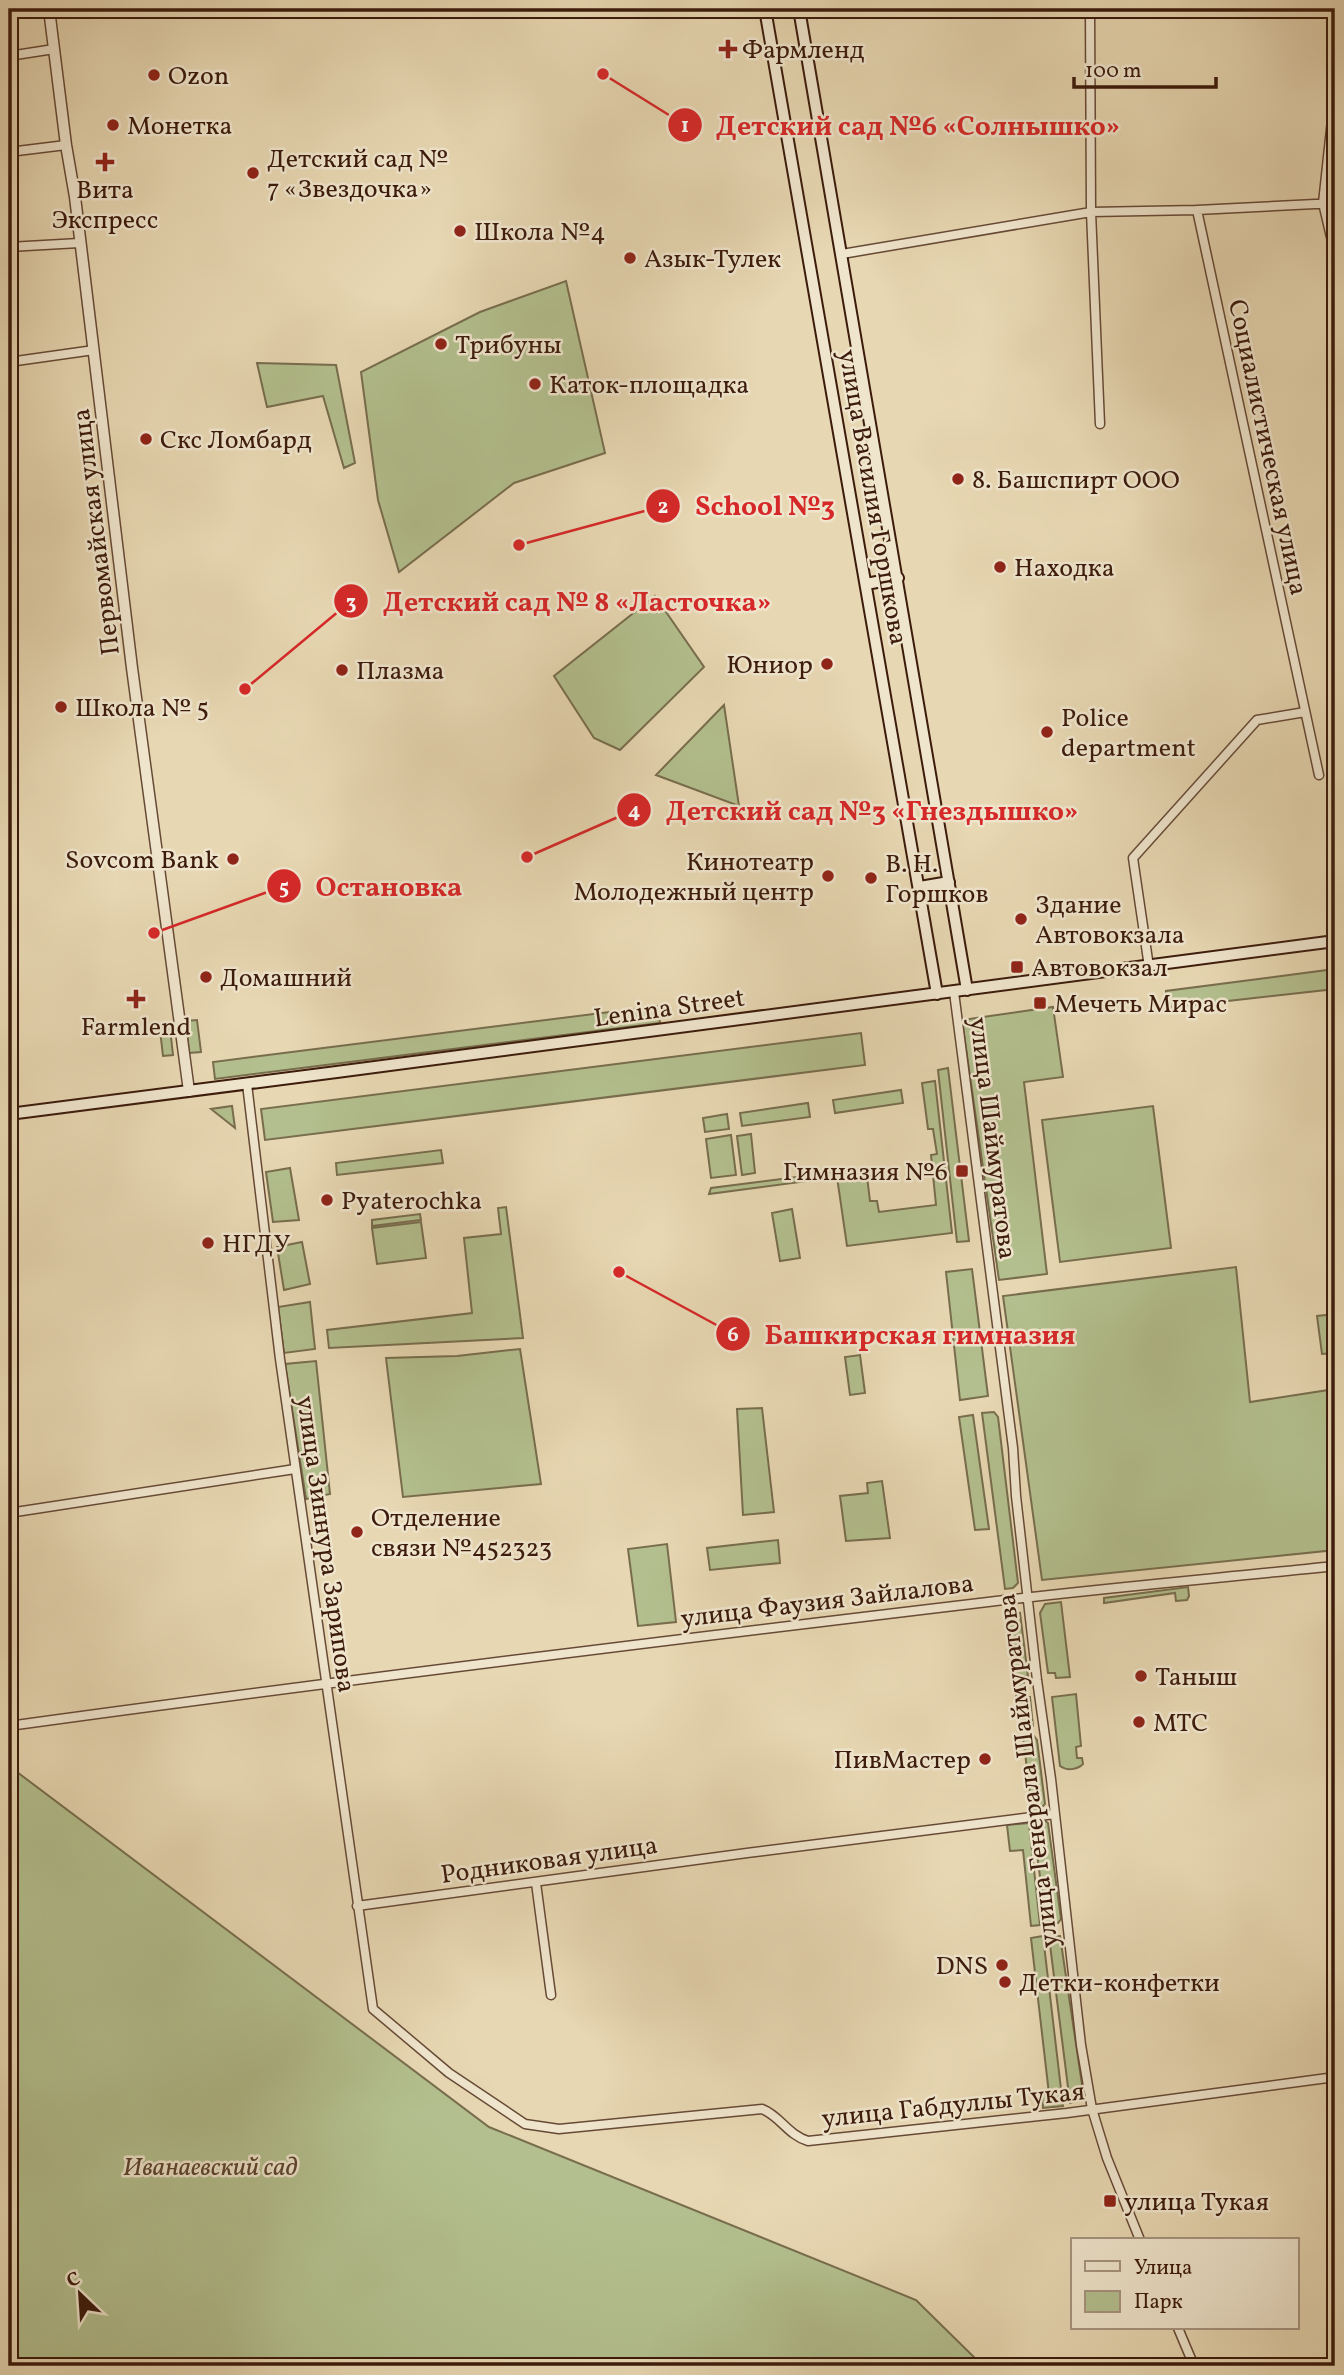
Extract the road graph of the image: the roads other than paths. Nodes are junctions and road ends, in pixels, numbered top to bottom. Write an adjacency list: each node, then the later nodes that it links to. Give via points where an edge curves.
1 (49, 9): 5 (street, Первомайская улица)
2 (765, 9): 22 (main road, улица Василия Горшкова)
3 (799, 9): 16 (main road, улица Василия Горшкова)
4 (1090, 9): 13 (street)
5 (54, 49): 6 (street); 8 (street, Первомайская улица)
6 (9, 56)
7 (1335, 92): 10 (street)
8 (66, 145): 9 (street); 14 (street, Первомайская улица)
9 (9, 152)
10 (1323, 203): 11 (street); 12 (street); 17 (street)
11 (1335, 203)
12 (1198, 211): 13 (street); 23 (street, Социалистическая улица)
13 (1091, 212): 16 (street); 20 (street)
14 (79, 243): 15 (street); 18 (street, Первомайская улица)
15 (9, 247)
16 (842, 254): 21 (main road, улица Василия Горшкова)
17 (1335, 254)
18 (94, 350): 19 (street); 33 (street, Первомайская улица)
19 (9, 362)
20 (1100, 424)
21 (898, 578): 22 (main road); 25 (main road, улица Василия Горшкова)
22 (866, 584): 26 (main road, улица Василия Горшкова)
23 (1305, 712): 24 (street, Социалистическая улица); 28 (street, via 1257,720 1133,858)
24 (1319, 775)
25 (949, 882): 26 (main road); 29 (main road, улица Василия Горшкова)
26 (920, 887): 31 (main road, улица Василия Горшкова)
27 (1335, 941): 28 (main road, Lenina Street)
28 (1149, 967): 29 (main road, Lenina Street)
29 (967, 990): 30 (main road, Lenina Street)
30 (954, 992): 31 (main road, Lenina Street); 35 (street, улица Шаймуратова)
31 (937, 994): 32 (main road, Lenina Street)
32 (247, 1084): 33 (main road, Lenina Street); 36 (street, улица Зиннура Зарипова)
33 (189, 1091): 34 (main road, Lenina Street)
34 (9, 1114)
35 (991, 1289): 39 (street, улица Генерала Шаймуратова)
36 (295, 1469): 37 (street); 40 (street, улица Зиннура Зарипова)
37 (9, 1513)
38 (1335, 1566): 39 (street, улица Фаузия Зайлалова)
39 (1028, 1599): 40 (street, улица Фаузия Зайлалова); 42 (street, улица Генерала Шаймуратова)
40 (325, 1683): 41 (street, улица Фаузия Зайлалова); 44 (street, улица Зиннура Зарипова)
41 (9, 1726)
42 (1055, 1814): 43 (street, Родниковая улица); 48 (street, улица Генерала Шаймуратова)
43 (536, 1883): 44 (street, Родниковая улица); 45 (street)
44 (356, 1906): 46 (street, улица Зиннура Зарипова)
45 (551, 1995)
46 (373, 2009): 48 (street, улица Габдуллы Тукая, via 449,2073 525,2124 559,2129 761,2109 773,2113 794,2137 808,2141)
47 (1335, 2077): 48 (street, улица Габдуллы Тукая)
48 (1092, 2109): 49 (street, улица Генерала Шаймуратова)
49 (1139, 2238)
50 (1179, 2330): 51 (street)
51 (1194, 2366)

